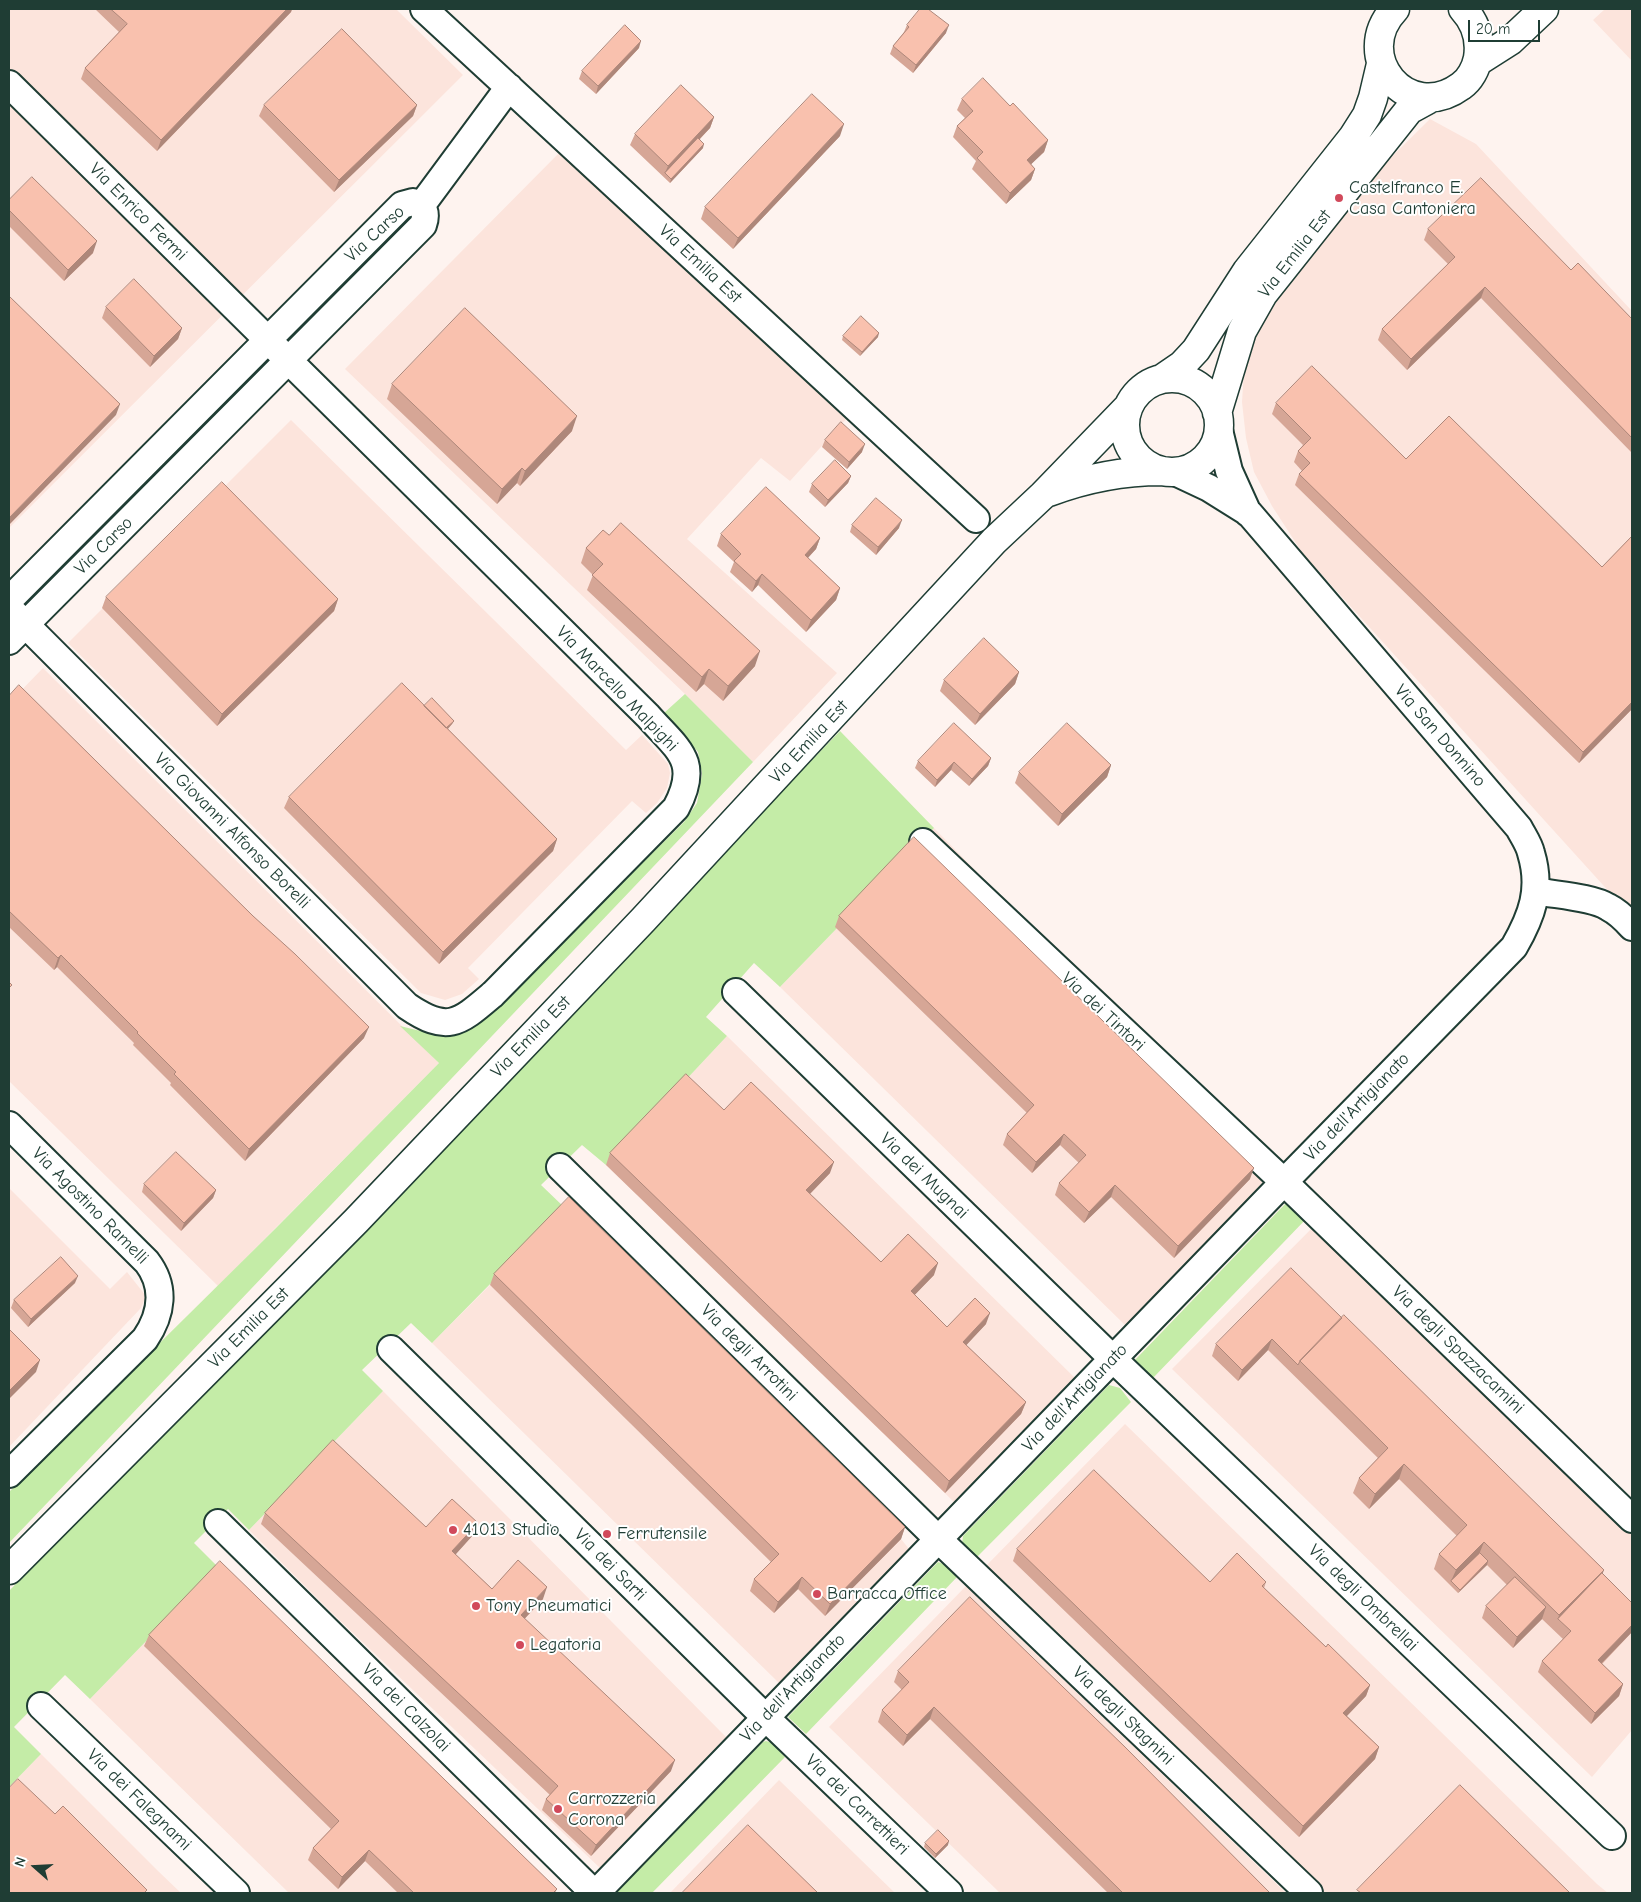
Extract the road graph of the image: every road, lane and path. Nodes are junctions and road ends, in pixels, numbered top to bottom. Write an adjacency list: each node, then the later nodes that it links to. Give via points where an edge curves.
1 (424, 9): 8 (street, Via Emilia Est)
2 (1466, 9): 5 (main road, Via Emilia Est, via 1478,34)
3 (1544, 9): 5 (main road, Via Emilia Est, via 1510,41)
4 (1384, 15): 6 (main road, Via Emilia Est, via 1378,52)
5 (1477, 62): 9 (main road, Via Emilia Est, via 1464,84 1443,96)
6 (1381, 64): 9 (main road, via 1400,89 1414,96); 13 (main road, Via Emilia Est, via 1367,115 1353,137 1247,271 1196,350)
7 (9, 84): 11 (street, Via Enrico Fermi)
8 (509, 87): 10 (street); 19 (street, Via Emilia Est)
9 (1430, 98): 15 (main road, Via Emilia Est, via 1409,110 1263,294 1242,332)
10 (421, 206): 11 (street, Via Carso, via 413,202 402,205); 12 (street, Via Carso, via 426,217 423,225)
11 (267, 340): 12 (street); 20 (street, Via Carso)
12 (288, 361): 21 (street, Via Carso); 26 (street, Via Marcello Malpighi, via 648,716 681,753 687,768 688,779 676,808 493,994 466,1017)
13 (1163, 378): 14 (main road, Via Emilia Est, via 1142,388); 15 (main road, via 1193,382 1208,395)
14 (1129, 406): 16 (main road, via 1125,419 1130,446 1149,466); 17 (main road, Via Emilia Est)
15 (1218, 422): 16 (main road, Via Emilia Est, via 1215,443 1209,454 1187,469); 18 (street, Via San Donnino, via 1228,471)
16 (1168, 471): 17 (main road, Via Emilia Est, via 1121,472 1093,477); 18 (street, Via San Donnino, via 1210,488)
17 (1043, 495): 36 (main road, Via Emilia Est, via 994,541 643,920 369,1207)
18 (1249, 513): 23 (street, Via San Donnino, via 1519,828 1531,852)
19 (976, 518)
20 (9, 600)
21 (14, 624): 26 (street, Via Giovanni Alfonso Borelli, via 407,1006 424,1018)
22 (923, 842): 29 (street, Via dei Tintori)
23 (1536, 891): 24 (street, via 1607,906); 29 (street, Via dell'Artigianato, via 1528,921 1514,947)
24 (1632, 927)
25 (736, 992): 31 (street, Via dei Mugnai)
26 (448, 1024)
27 (9, 1125): 32 (street, Via Agostino Ramelli, via 147,1262 154,1272 160,1300 154,1326 145,1339)
28 (560, 1167): 35 (street, Via degli Arrotini)
29 (1284, 1182): 31 (street, Via dell'Artigianato); 33 (street, Via degli Spazzacamini)
30 (391, 1349): 38 (street, Via dei Sarti)
31 (1113, 1359): 35 (street, Via dell'Artigianato); 39 (street, Via degli Ombrellai)
32 (9, 1474)
33 (1632, 1519)
34 (218, 1523): 41 (street, Via dei Calzolai)
35 (938, 1539): 38 (street, Via dell'Artigianato); 43 (street, Via degli Stagnini)
36 (9, 1570)
37 (41, 1706): 40 (street, Via dei Falegnami)
38 (765, 1717): 41 (street, Via dell'Artigianato); 42 (street, Via dei Carrettieri)
39 (1612, 1836)
40 (236, 1893)
41 (595, 1893)
42 (948, 1893)
43 (1309, 1893)

